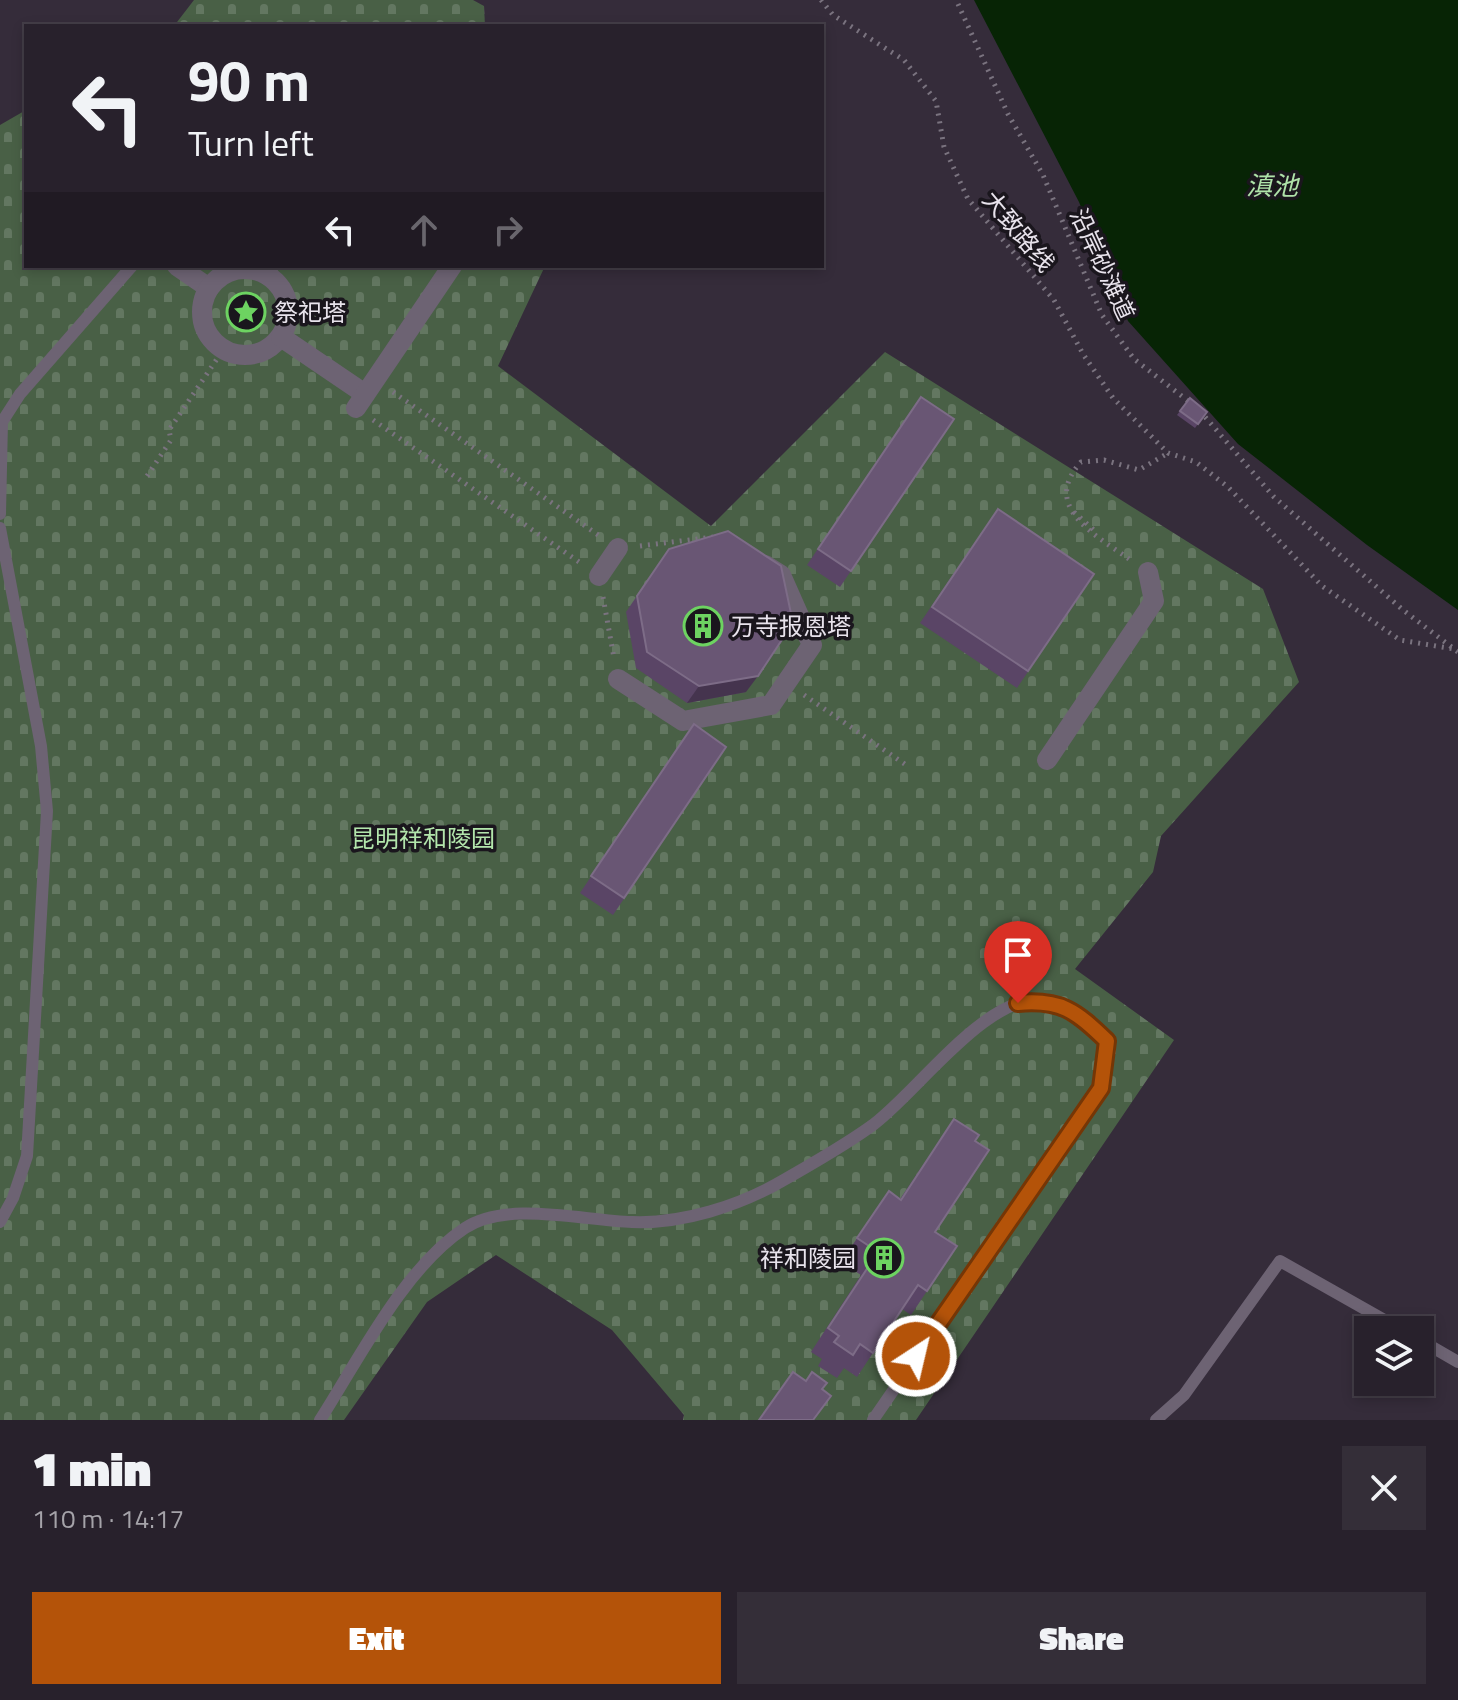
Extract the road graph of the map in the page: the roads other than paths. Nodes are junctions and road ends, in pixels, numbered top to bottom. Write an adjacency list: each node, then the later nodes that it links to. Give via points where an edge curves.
1 (130, 268): 7 (lane, via 20,394 2,422)
2 (180, 268): 5 (street)
3 (451, 268): 6 (street, via 365,394)
4 (274, 271): 5 (street, via 231,272); 6 (street, via 289,311)
5 (209, 288): 6 (street, via 202,314 211,339 223,350 247,356 272,347)
6 (281, 337)
7 (0, 514)
8 (0, 528): 15 (lane, via 41,746 47,811 27,1156)
9 (722, 536): 13 (street, via 781,575 812,645 771,705 683,721)
10 (618, 548): 12 (street)
11 (1148, 572): 14 (street, via 1154,601)
12 (599, 576)
13 (618, 679)
14 (1047, 760)
15 (0, 1222)
16 (1377, 1316): 21 (lane, via 1280,1261 1184,1395)
17 (1434, 1348): 18 (lane)
18 (1458, 1362)
19 (320, 1420): 20 (lane, via 403,1291 444,1244 468,1226 511,1214 674,1220 733,1204 779,1183 872,1126 988,1018 1018,1003 1048,1000 1083,1018 1107,1041 1101,1088)
20 (873, 1420)
21 (1156, 1420)

